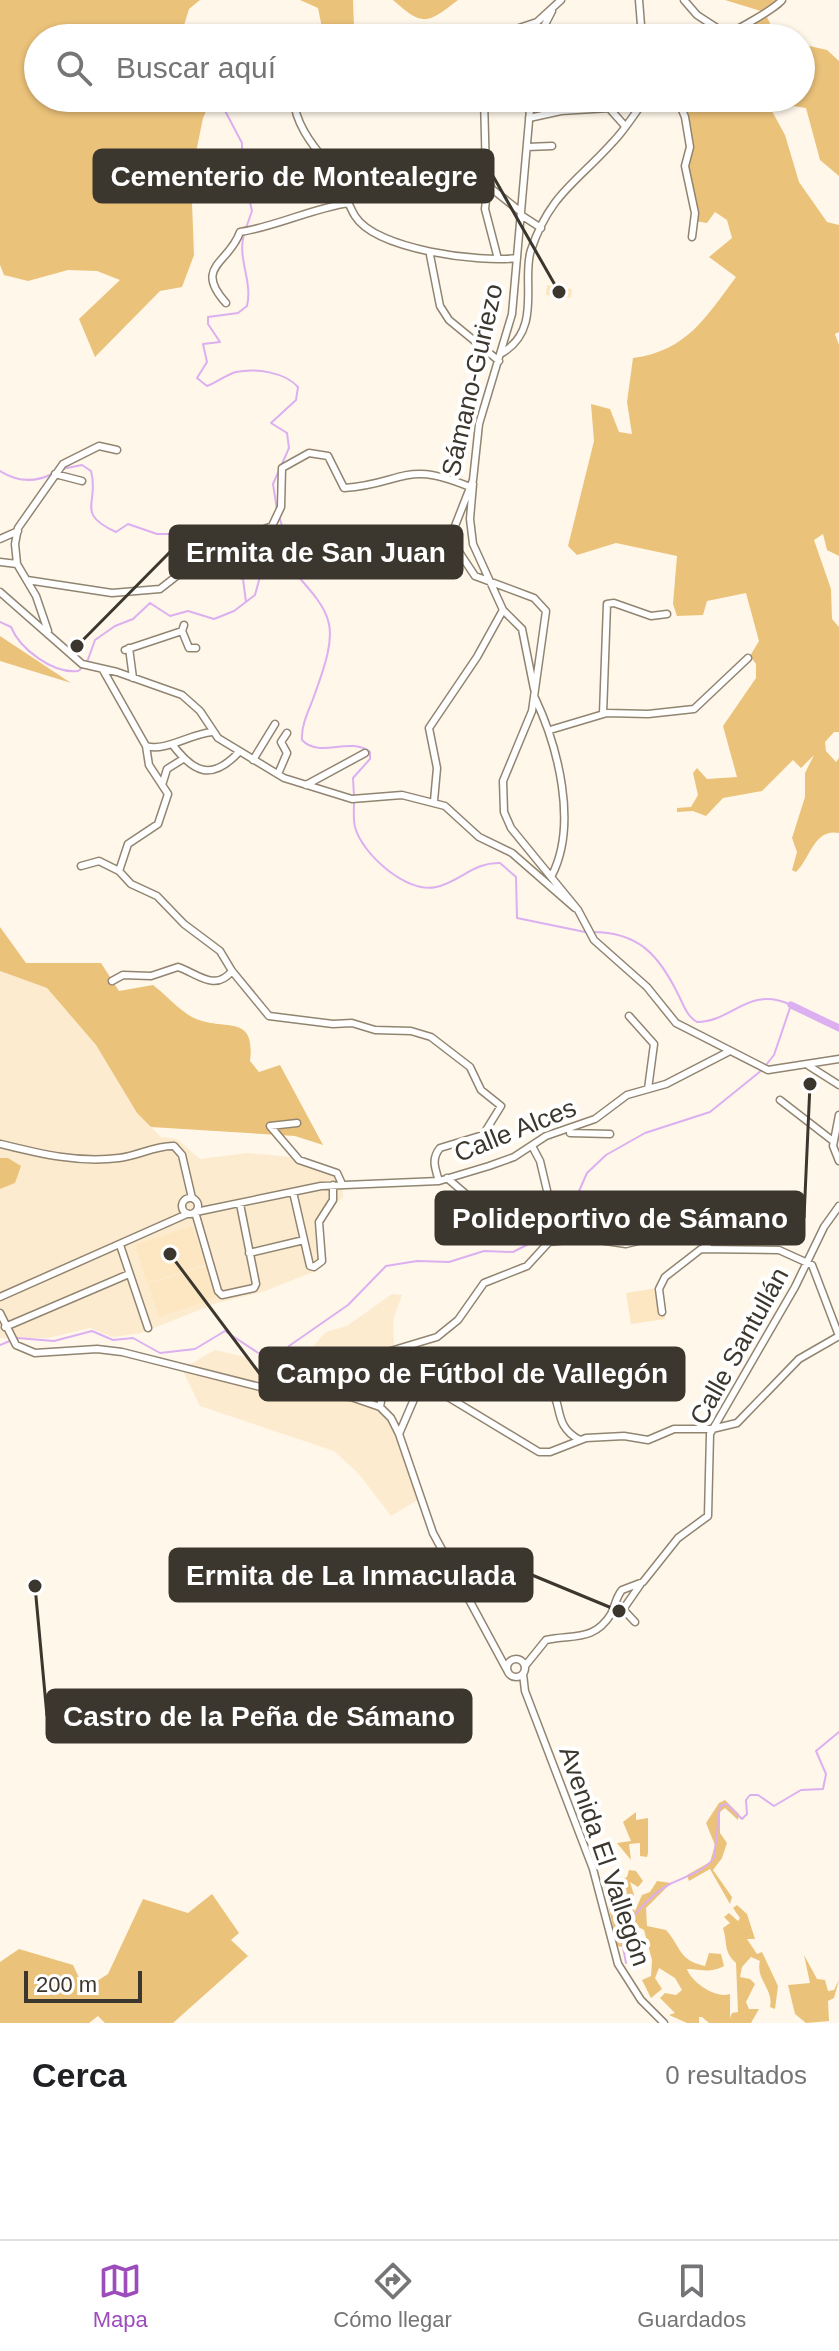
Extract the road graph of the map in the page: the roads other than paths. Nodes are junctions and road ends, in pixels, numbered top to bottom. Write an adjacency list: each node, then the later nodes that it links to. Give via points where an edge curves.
1 (639, 0): 7 (street)
2 (684, 0): 8 (street)
3 (782, 0): 9 (street)
4 (557, 2): 5 (street); 6 (street)
5 (531, 24)
6 (545, 24)
7 (641, 24)
8 (711, 24)
9 (745, 24)
10 (295, 112): 23 (street)
11 (485, 112): 22 (street)
12 (530, 112): 18 (street, Sámano-Guriezo)
13 (567, 112): 17 (street)
14 (613, 112): 19 (street)
15 (636, 112): 19 (street)
16 (681, 112): 26 (street, via 690,147 685,166 695,213)
17 (546, 114): 18 (street)
18 (529, 118): 21 (street, Sámano-Guriezo)
19 (625, 126): 25 (street, via 560,193)
20 (552, 146): 21 (street)
21 (527, 147): 24 (street, Sámano-Guriezo)
22 (488, 182): 24 (street); 29 (street, via 485,209)
23 (349, 203): 27 (street, via 355,217 375,232); 30 (street, via 240,232 214,268 213,288)
24 (521, 213): 25 (street); 28 (street, Sámano-Guriezo)
25 (541, 228): 31 (street, via 528,260 528,312 517,337)
26 (692, 237)
27 (430, 255): 29 (street); 32 (street, via 440,306 449,320)
28 (517, 258): 29 (street); 31 (street, Sámano-Guriezo)
29 (498, 259)
30 (226, 303)
31 (502, 353): 32 (street, Sámano-Guriezo)
32 (499, 361): 35 (street, Sámano-Guriezo, via 479,424)
33 (117, 450): 34 (street, via 93,448)
34 (55, 474): 36 (street); 38 (street)
35 (473, 478): 37 (street, Sámano-Guriezo); 44 (street, via 471,534)
36 (82, 481)
37 (470, 487): 43 (street, via 421,472 344,488 328,456 309,453 282,468 281,510 268,529 198,560 152,591 112,593); 44 (street, Sámano-Guriezo, via 453,539 471,572)
38 (18, 531): 39 (street); 41 (street)
39 (0, 539)
40 (0, 562): 41 (street)
41 (17, 564): 42 (street)
42 (27, 580): 43 (street); 46 (street)
43 (44, 584): 46 (street)
44 (491, 584): 47 (street); 54 (street, Sámano-Guriezo, via 534,598 546,611)
45 (0, 592): 49 (street)
46 (36, 596): 49 (street)
47 (503, 610): 54 (street, via 522,629); 69 (street, via 429,728 437,768)
48 (667, 614): 55 (street, via 651,616 607,604)
49 (49, 634): 52 (street, via 82,664)
50 (196, 648): 53 (street, via 189,648 183,628 127,649)
51 (748, 658): 55 (street, via 694,709)
52 (103, 670): 53 (street); 61 (street)
53 (133, 678): 58 (street, via 182,695)
54 (535, 696): 57 (street); 72 (street, Sámano-Guriezo, via 527,727 504,773 502,802 511,828)
55 (603, 714): 57 (street)
56 (275, 724): 65 (street)
57 (550, 730): 72 (street, via 563,836)
58 (212, 732): 60 (street); 62 (street)
59 (287, 733): 66 (street, via 281,742 287,753)
60 (172, 744): 61 (street); 64 (street)
61 (146, 746): 67 (street, via 149,765)
62 (239, 752): 64 (street, via 224,765 199,770); 65 (street)
63 (365, 753): 68 (street)
64 (183, 759): 67 (street, via 167,769)
65 (253, 760): 66 (street)
66 (278, 774): 68 (street)
67 (163, 782): 71 (street, via 168,794 162,816 128,844)
68 (306, 785): 69 (street, via 356,799 402,795)
69 (434, 801): 73 (street, via 479,837 512,853)
70 (81, 866): 71 (street, via 99,861)
71 (119, 871): 74 (street, via 220,951)
72 (552, 875): 73 (street, Sámano-Guriezo)
73 (578, 910): 77 (street, Sámano-Guriezo, via 590,932 676,1023)
74 (232, 971): 75 (street, via 219,982 178,967); 92 (street, via 269,1016 411,1031 431,1037 470,1067 487,1097 501,1106 483,1135 440,1148 434,1166)
75 (112, 981)
76 (629, 1016): 81 (street, via 654,1044)
77 (728, 1052): 79 (street, Sámano-Guriezo, via 763,1069); 81 (street, Calle Alces)
78 (839, 1059): 79 (street, Sámano-Guriezo)
79 (809, 1066): 80 (street)
80 (839, 1085)
81 (648, 1089): 85 (street, Calle Alces, via 627,1095 582,1125)
82 (780, 1100): 87 (street)
83 (839, 1115): 87 (street)
84 (297, 1123): 93 (street, via 270,1126 299,1160 337,1173)
85 (554, 1133): 86 (street); 89 (street, Calle Alces)
86 (610, 1134)
87 (833, 1141): 90 (street)
88 (0, 1143): 96 (street, via 78,1160 133,1156 170,1145 182,1155)
89 (532, 1146): 91 (street, Calle Alces, via 503,1162); 100 (street, via 554,1220)
90 (839, 1161)
91 (447, 1178): 92 (street, Calle Alces); 100 (street, via 474,1201 482,1223)
92 (439, 1181): 93 (street, Calle Alces)
93 (342, 1184): 94 (street, Calle Alces)
94 (333, 1185): 95 (street, Calle Alces); 101 (street, via 333,1200 319,1222 318,1265 310,1266)
95 (293, 1192): 97 (street, Calle Alces); 101 (street)
96 (189, 1198): 99 (street); 99 (street)
97 (240, 1204): 99 (street, Calle Alces); 104 (street)
98 (839, 1206): 105 (street, Calle Santullán)
99 (192, 1211): 102 (street); 104 (street, via 220,1294 256,1287)
100 (546, 1236): 103 (street, via 626,1244 679,1231); 114 (street, via 527,1266 484,1283 448,1330 423,1344 384,1353)
101 (304, 1240): 104 (street)
102 (120, 1245): 106 (street); 107 (street)
103 (708, 1247): 105 (street, via 779,1250); 108 (street, via 665,1277 659,1289)
104 (249, 1253)
105 (807, 1261): 112 (street); 115 (street, Calle Santullán)
106 (129, 1274): 110 (street); 111 (street)
107 (0, 1297)
108 (662, 1312)
109 (0, 1313): 111 (street)
110 (148, 1328)
111 (6, 1333): 114 (street, via 16,1345 35,1353 122,1352 264,1388 351,1397)
112 (839, 1336): 115 (street, via 799,1359 737,1423)
113 (418, 1389): 116 (street); 117 (street, via 438,1391 539,1452); 117 (street, via 427,1376 436,1374 459,1376 501,1394 521,1379 541,1382 556,1394 564,1430)
114 (380, 1407): 116 (street)
115 (712, 1429): 117 (street, via 674,1429 648,1440); 118 (street, Calle Santullán, via 708,1516 678,1538)
116 (399, 1434): 122 (street, via 424,1514)
117 (580, 1440)
118 (640, 1585): 119 (street); 120 (street, Calle Santullán, via 622,1590)
119 (624, 1608): 120 (street); 121 (street)
120 (612, 1612): 123 (street, Calle Santullán, via 590,1635 548,1639)
121 (635, 1622)
122 (496, 1650): 123 (street); 124 (street)
123 (520, 1662): 124 (street); 125 (street)
124 (507, 1670): 126 (street)
125 (523, 1674): 126 (street); 127 (street)
126 (512, 1677): 127 (street)
127 (525, 1691): 128 (street, Avenida El Vallegón, via 593,1869 618,1964)
128 (664, 2023)

